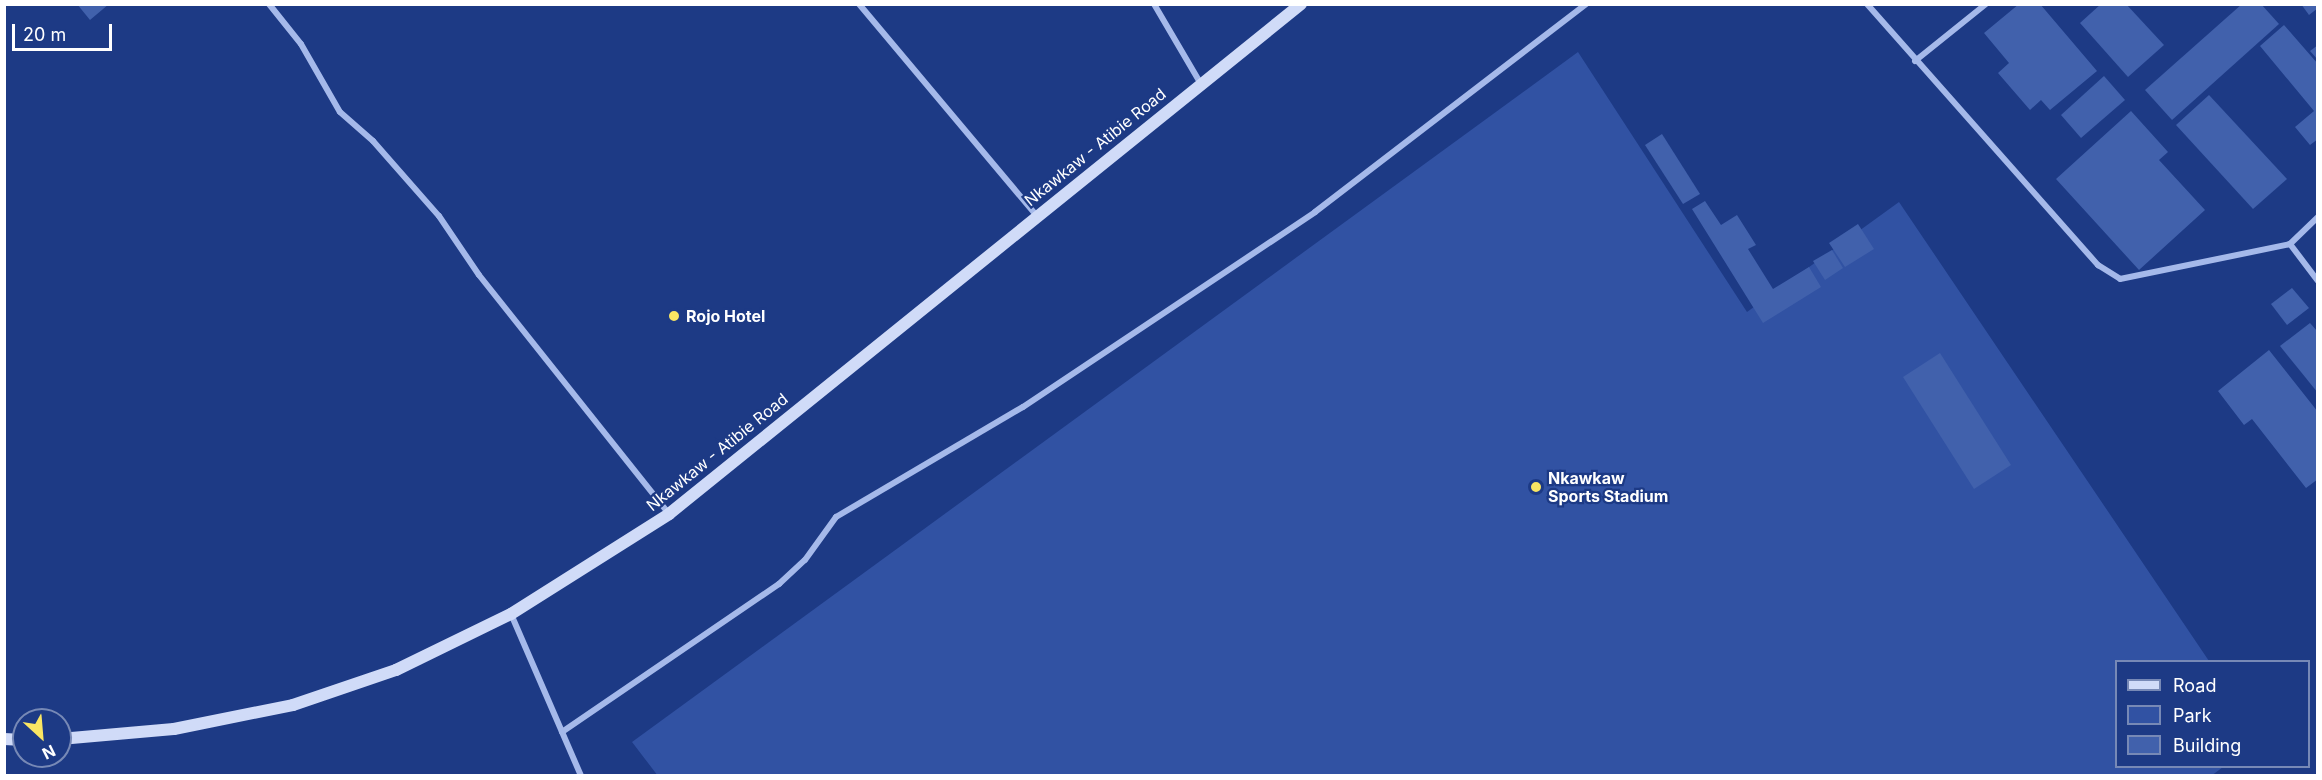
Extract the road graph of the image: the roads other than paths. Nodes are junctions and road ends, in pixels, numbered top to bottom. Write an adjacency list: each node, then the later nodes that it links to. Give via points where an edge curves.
1 (269, 4): 14 (street, via 301,44 340,112 373,141 438,216 486,284)
2 (858, 4): 10 (street)
3 (1154, 4): 9 (street)
4 (1301, 4): 9 (main road, Nkawkaw - Atibie Road)
5 (1586, 4): 16 (street, via 1315,212 1023,407 836,517 805,560 779,584)
6 (1867, 4): 8 (street)
7 (1986, 4): 8 (street)
8 (1915, 61): 12 (street, via 2098,266 2120,279)
9 (1201, 84): 10 (main road, Nkawkaw - Atibie Road)
10 (1036, 215): 14 (main road, Nkawkaw - Atibie Road, via 947,292)
11 (2318, 217): 12 (street)
12 (2290, 244): 13 (street)
13 (2318, 281)
14 (669, 514): 15 (main road, Nkawkaw - Atibie Road)
15 (511, 614): 16 (street); 17 (main road, Nkawkaw - Atibie Road, via 396,670 293,705 174,729)
16 (562, 732): 18 (street)
17 (72, 738)
18 (581, 776)

